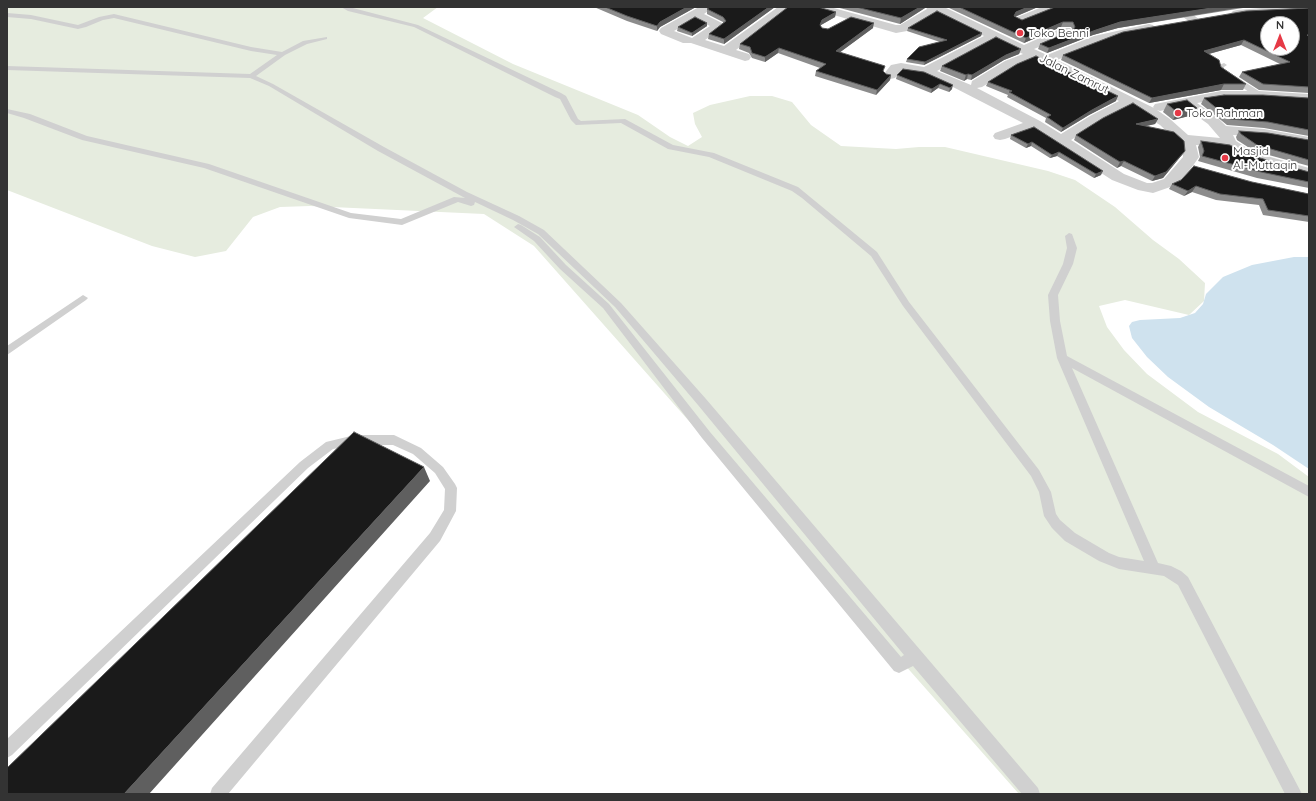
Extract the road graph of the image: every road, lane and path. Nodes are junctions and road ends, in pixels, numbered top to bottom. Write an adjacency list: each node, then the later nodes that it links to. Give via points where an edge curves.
1 (344, 7): 57 (lane, via 406,23 426,31 558,95 563,98 573,118 579,123 622,121 671,147 711,155 795,189 874,254 906,304 1035,473 1045,492 1050,516 1056,524 1070,537 1119,563)
2 (708, 7): 10 (street)
3 (785, 7): 23 (street)
4 (817, 7): 12 (street)
5 (935, 7): 12 (street, via 903,28 896,29); 20 (street, Jalan Zamrut)
6 (1052, 7): 14 (street)
7 (1174, 7): 15 (street)
8 (1309, 8): 9 (street)
9 (1236, 13)
10 (695, 14): 22 (street, via 665,31); 23 (street, via 718,26 696,41)
11 (7, 15): 25 (lane, via 31,17 78,27 114,16 251,49)
12 (848, 16): 17 (street)
13 (1207, 18): 15 (street)
14 (1019, 20)
15 (1194, 20): 16 (street)
16 (1178, 23)
17 (834, 25)
18 (1163, 26): 27 (street, via 1098,38)
19 (1066, 31): 24 (street)
20 (993, 36): 24 (street, Jalan Zamrut); 30 (street)
21 (325, 38): 25 (lane, via 305,42)
22 (687, 40)
23 (726, 51): 26 (street)
24 (1029, 52): 27 (street, Jalan Zamrut); 33 (street)
25 (283, 54): 32 (lane)
26 (744, 57)
27 (1047, 60): 36 (street, Jalan Zamrut)
28 (1224, 65): 34 (lane, via 1220,66 1221,70)
29 (7, 68): 32 (lane)
30 (926, 72): 31 (street, via 898,67); 40 (street, via 987,98)
31 (890, 75)
32 (251, 76): 50 (lane)
33 (977, 84)
34 (1259, 95): 35 (street); 37 (street, via 1221,95)
35 (1309, 98)
36 (1130, 101): 38 (street, Jalan Zamrut); 44 (street)
37 (1185, 101): 38 (street); 41 (street, via 1207,115)
38 (1147, 110): 43 (street, Jalan Zamrut)
39 (7, 111): 51 (lane, via 85,138 206,166 349,215 402,222)
40 (1035, 124): 42 (street); 44 (street)
41 (1222, 130): 45 (street, via 1264,133); 46 (street)
42 (1000, 136)
43 (1184, 139): 46 (street); 47 (street, Jalan Zamrut, via 1191,152)
44 (1062, 140): 47 (street, via 1118,177 1144,187 1153,188 1170,182)
45 (1309, 141)
46 (1230, 144): 49 (street, via 1253,156)
47 (1187, 164): 48 (street)
48 (1202, 169)
49 (1309, 172)
50 (454, 189): 51 (lane); 58 (lane, via 541,232 618,305)
51 (452, 201): 58 (lane, via 464,200 518,226 537,239 562,267 606,306 706,435 899,666)
52 (1069, 236): 55 (lane, via 1071,253 1053,295)
53 (83, 298): 54 (lane)
54 (7, 351)
55 (1062, 358): 56 (lane); 57 (lane)
56 (1309, 492)
57 (1154, 568): 62 (lane, via 1176,575 1186,585)
58 (915, 657): 61 (lane)
59 (7, 750): 60 (lane, via 304,465 330,445 355,440 394,440 417,451 439,470 451,488 450,511 435,537)
60 (218, 794)
61 (1032, 794)
62 (1294, 794)

